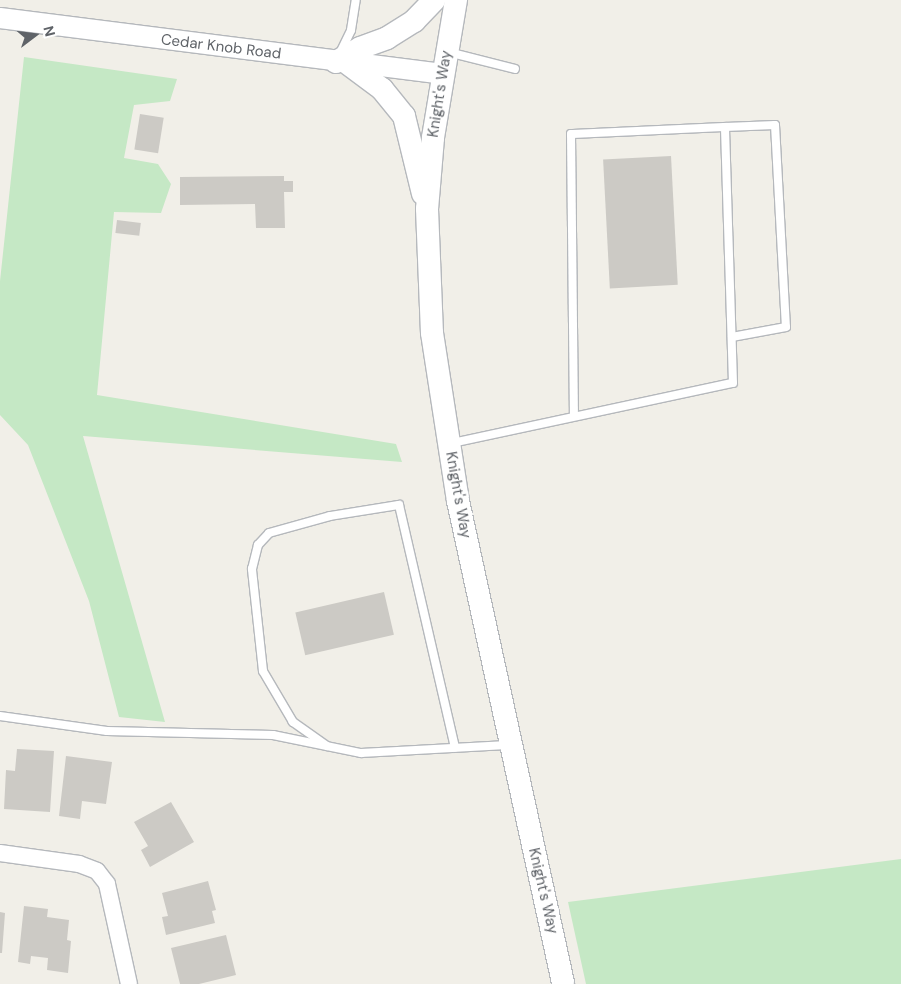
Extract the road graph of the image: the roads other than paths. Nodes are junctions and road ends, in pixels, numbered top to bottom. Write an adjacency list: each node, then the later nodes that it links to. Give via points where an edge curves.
1 (356, 0): 6 (lane)
2 (434, 0): 6 (main road, via 414,21 387,38 360,48)
3 (456, 0): 5 (main road, Knight's Way)
4 (0, 18): 6 (street, Cedar Knob Road)
5 (446, 51): 7 (lane); 8 (main road, Knight's Way)
6 (341, 63): 8 (street, Cedar Knob Road); 10 (main road, via 382,89 404,116)
7 (515, 69)
8 (442, 74): 10 (main road, Knight's Way)
9 (726, 127): 11 (lane); 11 (lane, via 775,125 786,327); 12 (lane, via 570,134)
10 (427, 209): 13 (main road, Knight's Way, via 432,333)
11 (732, 337): 12 (lane, via 733,383)
12 (574, 416): 13 (lane)
13 (448, 444): 15 (main road, Knight's Way)
14 (0, 716): 16 (lane, via 107,730 273,735)
15 (510, 745): 17 (lane); 20 (main road, Knight's Way)
16 (327, 746): 17 (lane, via 361,752); 17 (lane, via 293,722 263,671 252,569 258,545 270,533 330,516 399,505)
17 (455, 748)
18 (0, 853): 19 (street, via 79,864 97,871 107,884)
19 (129, 984)
20 (563, 984)

